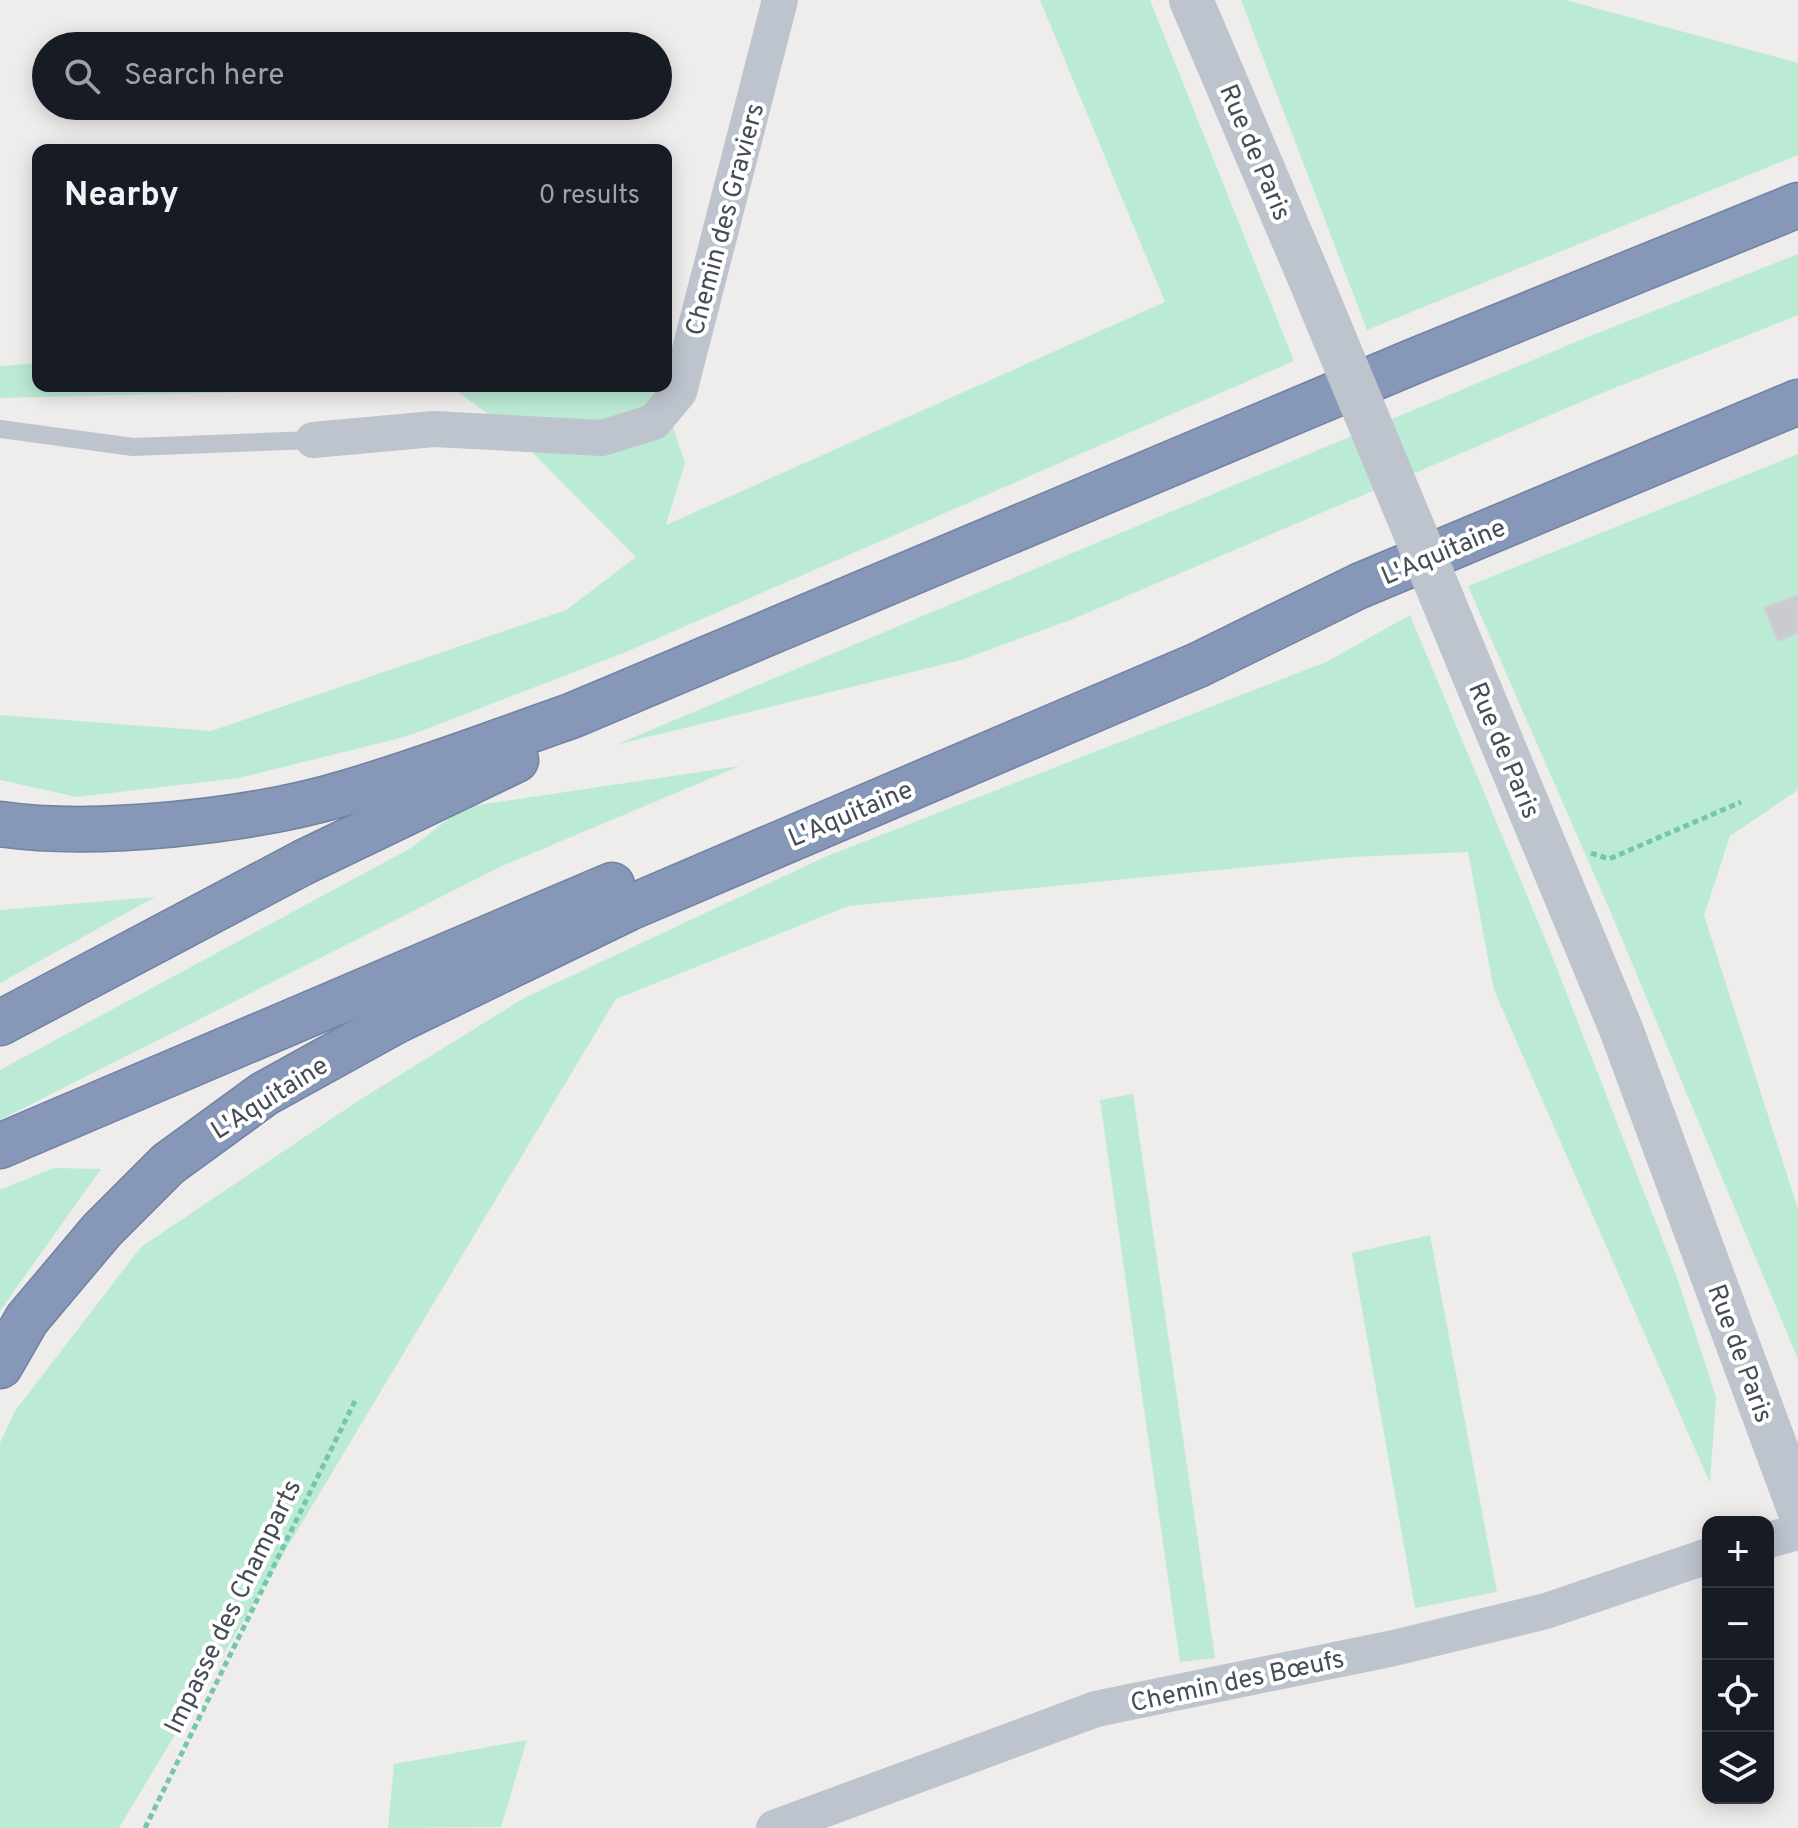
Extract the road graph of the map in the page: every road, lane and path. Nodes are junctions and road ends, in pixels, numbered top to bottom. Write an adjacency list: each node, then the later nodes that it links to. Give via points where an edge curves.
1 (780, 0): 6 (street, Chemin des Graviers, via 679,392 654,422 602,438 434,429)
2 (1191, 0): 11 (street, Rue de Paris, bridge)
3 (1798, 205): 8 (highway)
4 (1798, 402): 7 (highway, L'Aquitaine)
5 (0, 429): 6 (lane, via 133,447)
6 (313, 440)
7 (1359, 586): 13 (highway, via 1257,607); 14 (highway, L'Aquitaine, via 1198,665 629,908 398,1020 264,1094 168,1164 102,1230 27,1319)
8 (571, 716): 10 (highway, via 343,794 243,814 126,828); 12 (highway, via 511,763 304,862)
9 (1741, 802): 11 (path, via 1609,859)
10 (0, 824)
11 (1543, 840): 16 (street, Rue de Paris, via 1621,1029)
12 (0, 1023)
13 (0, 1146)
14 (0, 1366)
15 (355, 1401): 20 (path, Impasse des Champarts)
16 (1798, 1507)
17 (1798, 1532): 18 (street)
18 (1774, 1538)
19 (1702, 1558): 21 (street, Chemin des Bœufs, via 1546,1611 1096,1709)
20 (145, 1828)
21 (774, 1828)

